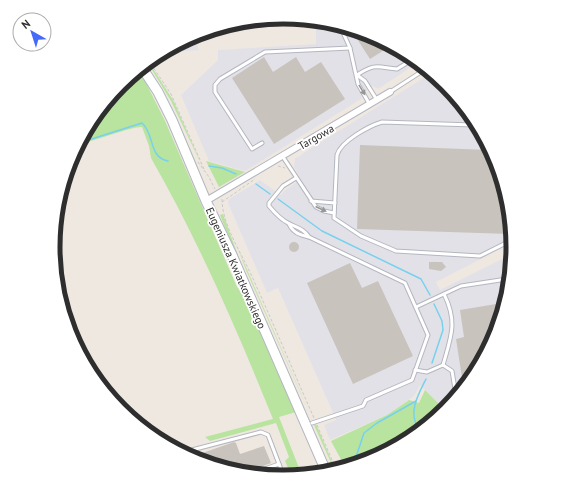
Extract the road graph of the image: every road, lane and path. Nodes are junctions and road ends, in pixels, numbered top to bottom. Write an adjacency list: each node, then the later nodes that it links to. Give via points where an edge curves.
1 (343, 33): 2 (lane)
2 (350, 48): 7 (lane); 12 (lane, via 265,52 220,79 215,86 216,92 252,149)
3 (408, 62): 7 (lane, via 397,69 369,67)
4 (153, 66): 18 (path, via 171,94)
5 (144, 72): 19 (main road, Eugeniusza Kwiatkowskiego, via 170,115)
6 (421, 72): 8 (lane, Targowa)
7 (357, 75): 9 (lane, via 365,81); 10 (lane, one-way to 10, via 358,84)
8 (390, 92): 9 (street, Targowa)
9 (377, 100): 10 (street, Targowa)
10 (370, 105): 13 (street, Targowa)
11 (469, 125): 21 (lane, via 382,122 371,126 344,143 338,150)
12 (262, 143)
13 (283, 157): 15 (lane); 19 (street, Targowa)
14 (274, 167): 15 (path)
15 (289, 167): 16 (lane)
16 (296, 178): 20 (lane); 23 (lane, via 283,186 269,203 272,210)
17 (255, 179): 32 (path, via 222,202 223,207 227,223)
18 (214, 188)
19 (206, 201): 36 (main road, Eugeniusza Kwiatkowskiego)
20 (311, 201): 21 (lane); 22 (lane, one-way to 22, via 316,207)
21 (335, 203): 22 (lane)
22 (334, 213): 25 (lane, via 334,218 343,226 396,251 480,256)
23 (289, 224): 24 (lane, via 296,225); 24 (lane, via 291,230 300,236)
24 (309, 237): 28 (lane, via 405,283)
25 (506, 243)
26 (504, 280): 27 (lane, via 461,286)
27 (444, 294): 28 (lane); 29 (lane, via 451,307 453,330)
28 (416, 307): 30 (lane, via 428,334)
29 (443, 365): 30 (lane, via 427,372); 31 (lane, via 452,371)
30 (415, 370): 32 (lane, via 412,380 366,400 363,406)
31 (455, 389)
32 (314, 423): 35 (path)
33 (191, 450): 34 (lane, via 261,432 268,435)
34 (279, 464): 37 (lane); 38 (lane)
35 (334, 464)
36 (324, 466)
37 (264, 469)
38 (281, 470)

